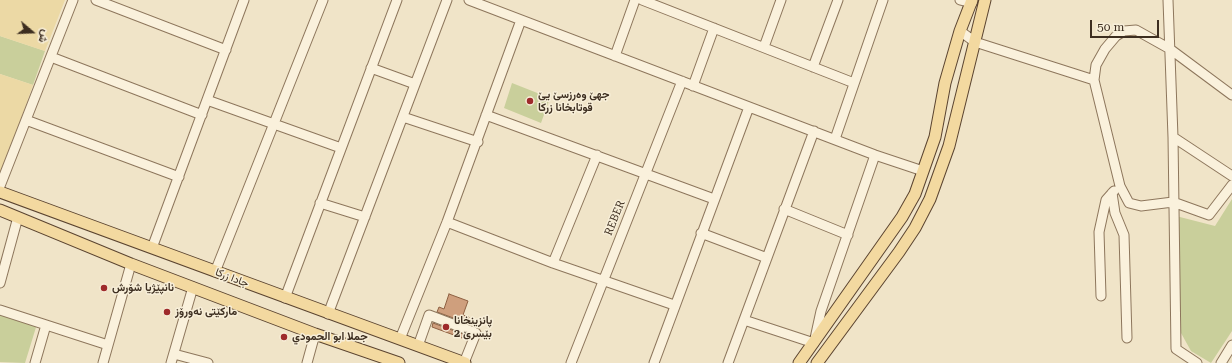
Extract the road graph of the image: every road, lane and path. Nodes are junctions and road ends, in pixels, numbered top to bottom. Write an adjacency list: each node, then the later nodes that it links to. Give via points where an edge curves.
1 (73, 0): 25 (street)
2 (96, 0): 23 (street)
3 (244, 0): 23 (street)
4 (323, 0): 40 (street)
5 (397, 0): 27 (street)
6 (447, 0): 31 (street)
7 (468, 0): 17 (street)
8 (635, 0): 24 (street)
9 (642, 0): 18 (street)
10 (781, 0): 21 (street)
11 (838, 0): 26 (street)
12 (883, 0): 30 (street)
13 (960, 0): 16 (street)
14 (984, 0): 20 (main road)
15 (1168, 0): 22 (street)
16 (972, 2): 19 (main road)
17 (521, 20): 24 (street); 37 (street)
18 (714, 28): 21 (street); 32 (street)
19 (960, 31): 20 (street); 48 (main road, via 945,83 935,137)
20 (974, 42): 28 (street); 101 (main road, via 950,146 930,199 899,252)
21 (764, 47): 26 (street)
22 (1170, 49): 28 (street, via 1136,30 1124,31 1105,49 1096,65); 33 (street); 42 (street)
23 (226, 50): 34 (street)
24 (615, 56): 29 (street)
25 (51, 57): 36 (street); 39 (street)
26 (813, 67): 30 (street)
27 (371, 68): 31 (street); 45 (street)
28 (1094, 80): 54 (street)
29 (682, 82): 32 (street); 49 (street, REBER)
30 (854, 83): 43 (street)
31 (415, 84): 38 (street)
32 (693, 86): 35 (street)
33 (1232, 95)
34 (207, 100): 36 (street); 40 (street)
35 (749, 107): 41 (street); 57 (street)
36 (202, 115): 51 (street)
37 (486, 115): 44 (street); 46 (street)
38 (403, 116): 44 (street); 64 (street)
39 (26, 120): 51 (street); 53 (street)
40 (275, 124): 45 (street); 72 (street)
41 (814, 131): 43 (street); 60 (street)
42 (1173, 137): 50 (street); 58 (street)
43 (835, 139): 47 (street)
44 (478, 142): 65 (street)
45 (341, 148): 59 (street)
46 (597, 155): 49 (street); 70 (street)
47 (875, 155): 48 (street); 67 (street)
48 (923, 171): 86 (main road, via 915,194 902,217)
49 (646, 173): 57 (street); 73 (street, REBER)
50 (1232, 176)
51 (178, 177): 68 (street)
52 (1232, 185): 58 (street, via 1209,215)
53 (0, 186)
54 (1120, 186): 56 (street); 58 (street, via 1129,203 1141,206)
55 (0, 192): 68 (main road, جادا زرکا)
56 (1112, 192): 76 (street, via 1106,200 1099,232); 84 (street, via 1115,212 1124,235)
57 (714, 200): 66 (street)
58 (1173, 202): 102 (street, via 1176,349)
59 (320, 203): 64 (street); 77 (street)
60 (784, 209): 67 (street); 69 (street)
61 (0, 210): 63 (main road, جادا زرکا)
62 (0, 215): 63 (main road)
63 (18, 216): 71 (main road, جادا زرکا); 74 (street)
64 (365, 217): 80 (street)
65 (447, 222): 70 (street); 85 (street)
66 (701, 233): 69 (street); 78 (street)
67 (848, 235): 86 (street, via 821,311)
68 (152, 248): 72 (main road, جادا زرکا)
69 (767, 258): 81 (street)
70 (553, 263): 73 (street)
71 (131, 264): 75 (main road, جادا زرکا); 87 (street)
72 (215, 272): 77 (main road, جادا زرکا)
73 (603, 281): 78 (street); 97 (street, REBER)
74 (0, 283)
75 (193, 287): 83 (main road, جادا زرکا); 90 (street)
76 (1101, 296)
77 (284, 298): 80 (main road, جادا زرکا)
78 (674, 306): 98 (street)
79 (0, 310): 82 (street)
80 (328, 314): 85 (main road, جادا زرکا)
81 (744, 320): 86 (street); 99 (street)
82 (46, 325): 87 (street); 92 (street)
83 (315, 334): 91 (main road, جادا زرکا); 95 (street)
84 (1127, 338)
85 (400, 339): 88 (main road, جادا زرکا)
86 (814, 343): 100 (main road)
87 (108, 345): 93 (street)
88 (418, 346): 96 (main road, جادا زرکا); 96 (street, via 429,315 476,333)
89 (1232, 346): 103 (street)
90 (172, 358): 94 (street)
91 (395, 362)
92 (35, 363)
93 (103, 363)
94 (208, 363)
95 (307, 363)
96 (465, 363)
97 (571, 363)
98 (654, 363)
99 (728, 363)
100 (799, 363)
101 (817, 363)
102 (1197, 363)
103 (1221, 363)

